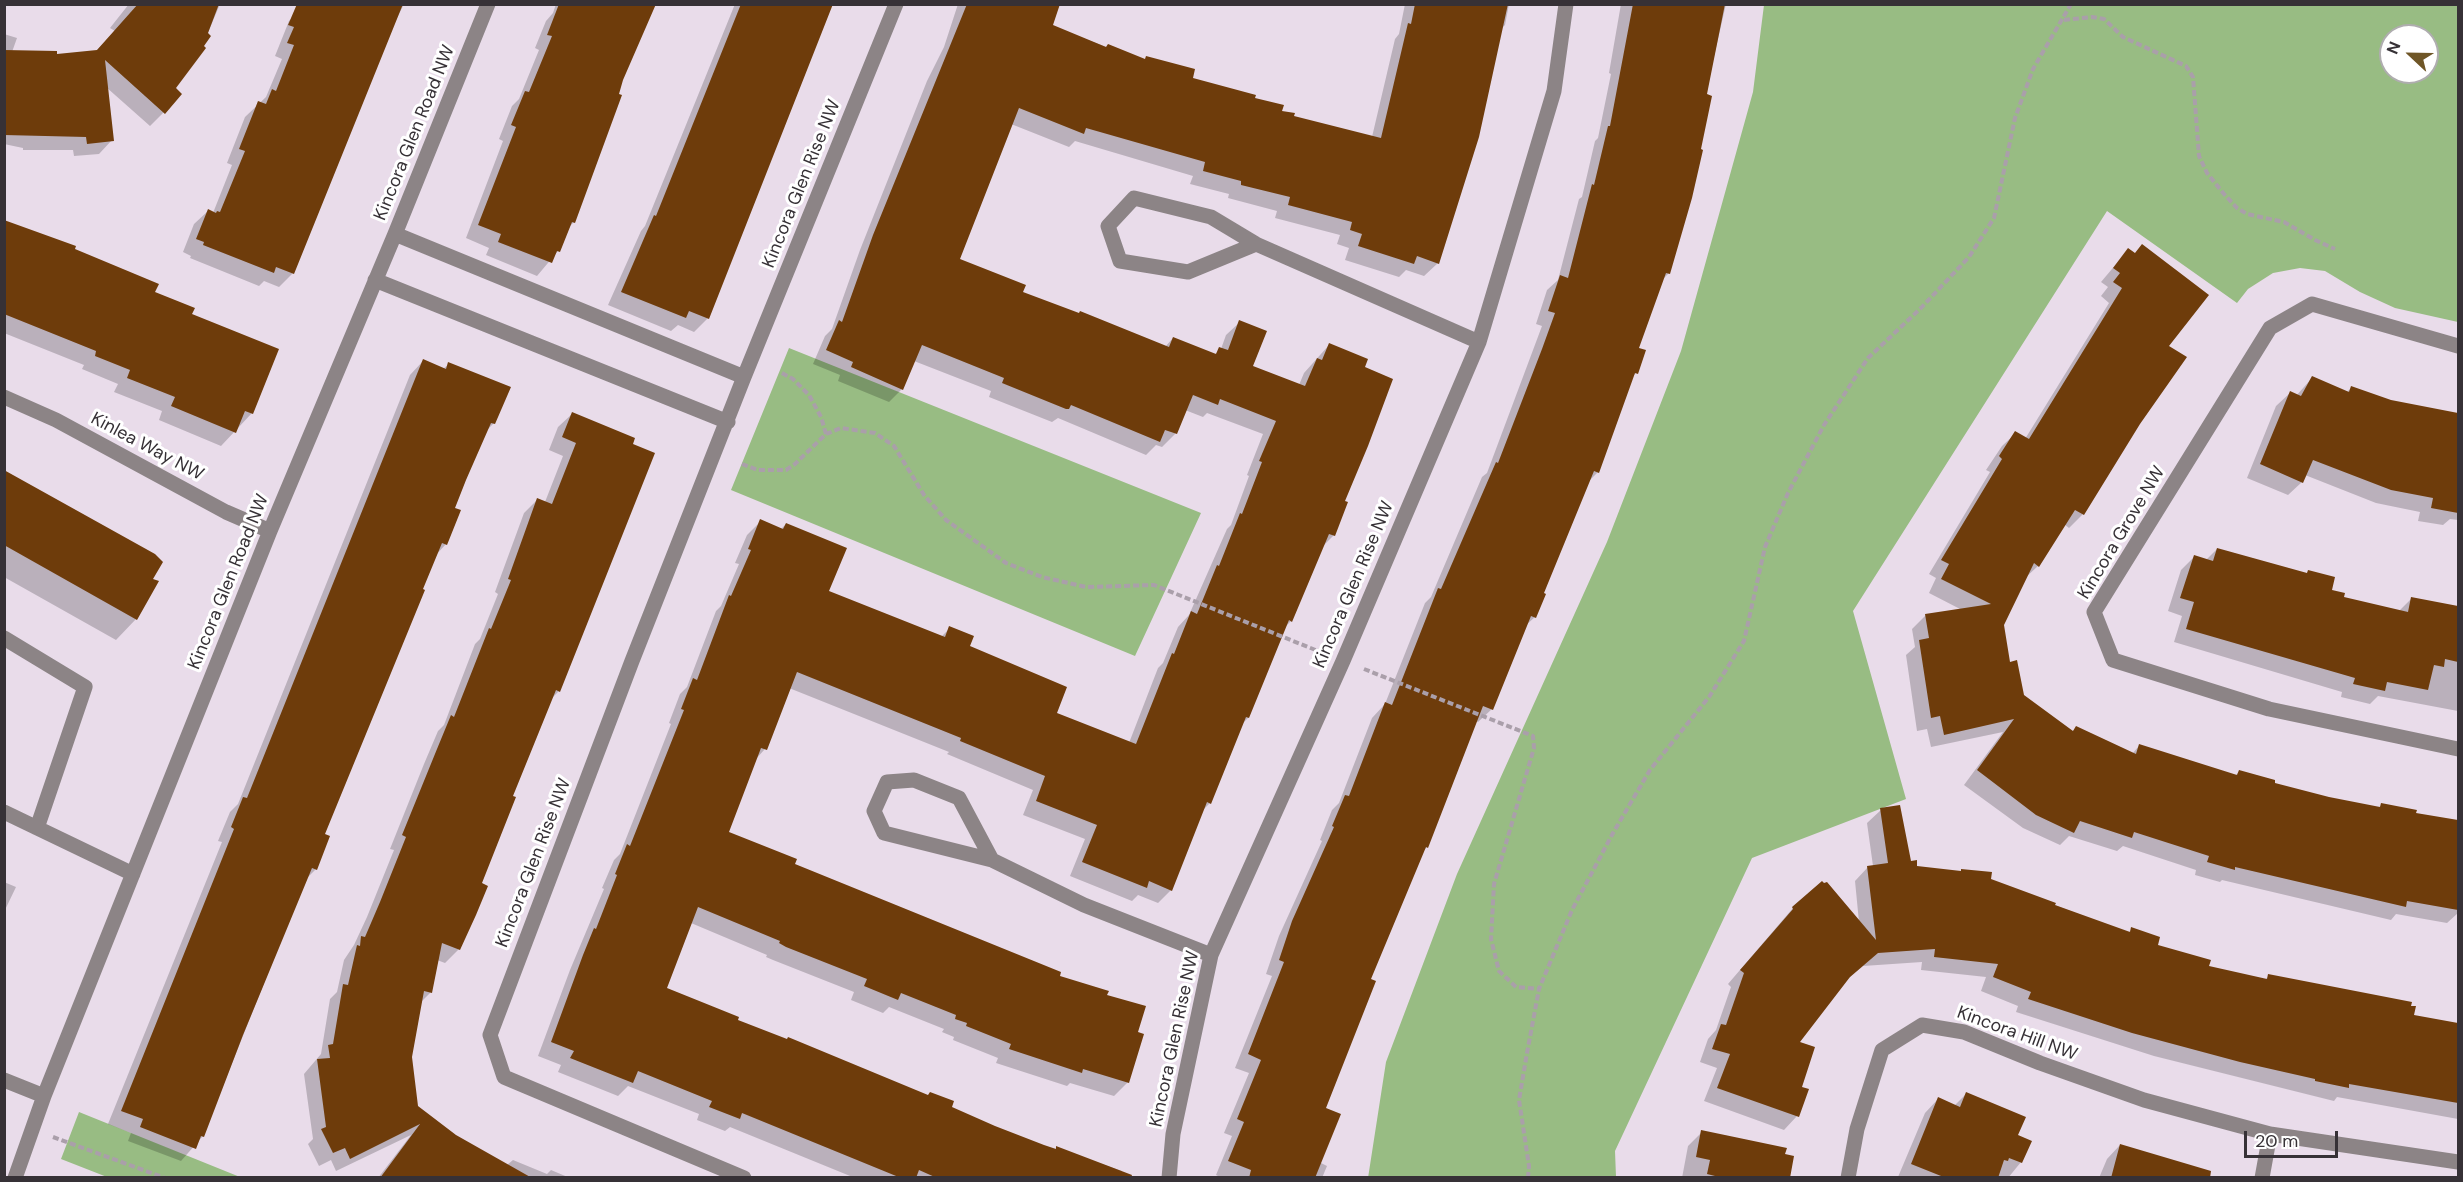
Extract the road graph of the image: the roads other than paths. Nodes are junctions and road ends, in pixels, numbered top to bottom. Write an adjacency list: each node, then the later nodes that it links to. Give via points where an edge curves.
1 (488, 4): 4 (street, Kincora Glen Road NW)
2 (896, 4): 9 (street, Kincora Glen Rise NW)
3 (1566, 4): 7 (street, Kincora Glen Rise NW, via 1554,91)
4 (395, 234): 6 (street, Kincora Glen Road NW); 9 (street)
5 (1256, 244): 5 (street, via 1211,217 1134,198 1108,226 1120,261 1188,272); 7 (street)
6 (375, 280): 11 (street); 12 (street, Kincora Glen Road NW)
7 (1479, 342): 19 (street, Kincora Glen Rise NW, via 1343,661)
8 (2458, 346): 14 (street, Kincora Grove NW, via 2312,304 2270,328 2094,612 2113,660 2269,709)
9 (744, 377): 11 (street, Kincora Glen Rise NW)
10 (4, 397): 12 (street, Kinlea Way NW)
11 (728, 422): 25 (street, Kincora Glen Rise NW, via 490,1035 504,1077)
12 (270, 531): 18 (street, Kincora Glen Road NW)
13 (4, 639): 16 (street, via 85,687)
14 (2458, 749)
15 (4, 812): 16 (street)
16 (37, 828): 18 (street)
17 (992, 860): 17 (street, via 959,798 914,780 887,782 874,811 884,833); 19 (street, via 1084,905)
18 (133, 874): 21 (street, Kincora Glen Road NW)
19 (1211, 955): 26 (street, Kincora Glen Rise NW, via 1173,1134)
20 (4, 1080): 21 (street)
21 (44, 1096): 24 (street, Kincora Glen Road NW)
22 (2270, 1134): 23 (street, Kincora Hill NW); 27 (street, Kincora Hill NW, via 2144,1100 1965,1032 1922,1024 1882,1050 1857,1129); 28 (street)
23 (2458, 1162)
24 (15, 1178)
25 (744, 1178)
26 (1169, 1178)
27 (1848, 1178)
28 (2262, 1178)

